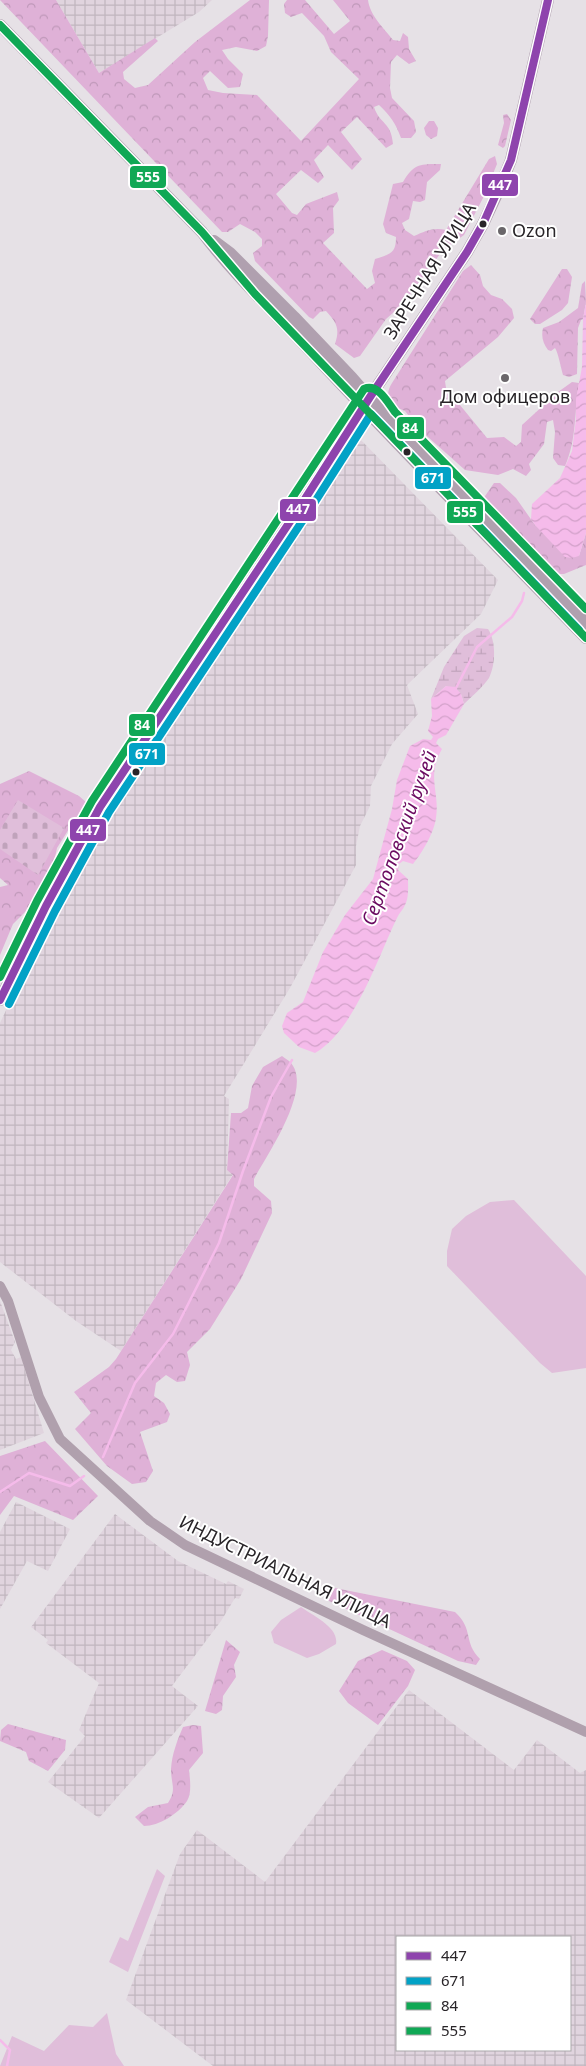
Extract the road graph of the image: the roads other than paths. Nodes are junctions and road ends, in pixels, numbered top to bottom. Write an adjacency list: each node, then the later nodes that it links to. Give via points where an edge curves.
1 (548, 0): 3 (main road, ЗАРЕЧНАЯ УЛИЦА, via 511,160 498,194 467,252)
2 (0, 25): 3 (main road, via 202,232 230,253 346,371)
3 (366, 403): 4 (main road, via 388,418); 5 (main road); 6 (main road, ЗАРЕЧНАЯ УЛИЦА, via 100,807)
4 (586, 623)
5 (586, 638)
6 (0, 1000)
7 (0, 1286): 8 (street, ИНДУСТРИАЛЬНАЯ УЛИЦА, via 8,1301 39,1397 60,1438 150,1521 185,1545)
8 (586, 1732)

